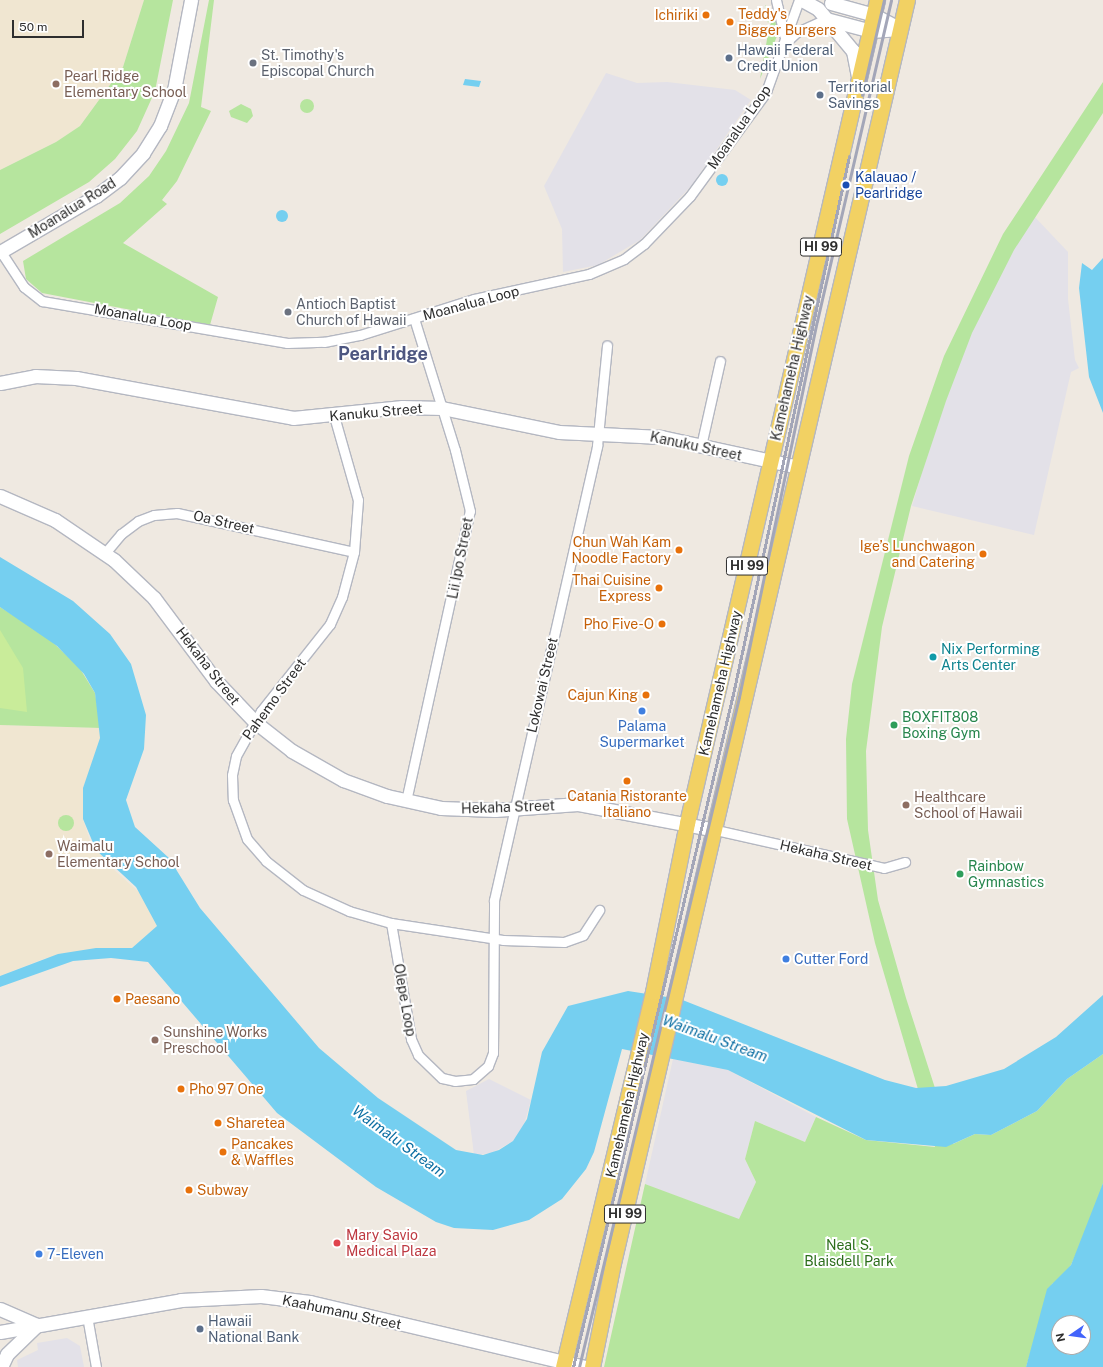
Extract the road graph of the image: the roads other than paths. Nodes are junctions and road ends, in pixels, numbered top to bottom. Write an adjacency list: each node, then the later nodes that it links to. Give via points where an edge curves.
1 (191, 0): 15 (street, Moanalua Road, via 174,90 160,126 143,152 106,190)
2 (776, 0): 13 (street, Moanalua Loop)
3 (801, 0): 8 (street); 13 (street, Moanalua Loop)
4 (845, 0): 7 (street)
5 (878, 0): 9 (main road, Kamehameha Highway / HI 99)
6 (907, 0): 11 (main road, Kamehameha Highway / HI 99)
7 (831, 3): 8 (street); 9 (street)
8 (818, 9): 10 (street)
9 (874, 15): 11 (street); 12 (main road, Kamehameha Highway / HI 99)
10 (826, 19): 12 (street); 13 (street, via 797,32); 14 (street, via 852,51)
11 (900, 29): 12 (street); 25 (main road, Kamehameha Highway / HI 99)
12 (871, 31): 14 (main road, Kamehameha Highway / HI 99)
13 (784, 44): 16 (street, Moanalua Loop, via 772,80 746,121 682,205 644,244 624,259 589,274 474,299)
14 (859, 84): 24 (main road, Kamehameha Highway / HI 99)
15 (1, 252): 16 (street, Moanalua Loop, via 24,287 42,300 130,313 257,339 324,342)
16 (414, 318): 20 (street, Lii Ipo Street)
17 (607, 345): 22 (street, Lokowai Street)
18 (720, 361): 23 (street)
19 (0, 383): 21 (street, Kanuku Street, via 35,376 71,378 122,384 262,415)
20 (442, 408): 21 (street, Kanuku Street, via 392,408); 22 (street, Kanuku Street, via 554,431); 30 (street, Lii Ipo Street, via 468,497 469,518)
21 (334, 416): 27 (street, Pahemo Street, via 358,500)
22 (599, 433): 23 (street, Kanuku Street, via 643,435); 31 (street, Lokowai Street)
23 (701, 446): 24 (street, Kanuku Street)
24 (771, 461): 25 (street, Kanuku Street); 32 (main road, Kamehameha Highway / HI 99)
25 (799, 467): 33 (main road, Kamehameha Highway / HI 99)
26 (0, 496): 28 (street, Hekaha Street, via 55,520)
27 (354, 552): 28 (street, Oa Street, via 177,513 154,515 138,521 127,528); 29 (street, Pahemo Street, via 342,597 330,624)
28 (105, 553): 29 (street, Hekaha Street, via 154,598 216,681)
29 (255, 722): 30 (street, Hekaha Street, via 327,772); 36 (street, Pahemo Street, via 239,746 232,775 236,813 247,838 266,861 303,890 349,911)
30 (406, 801): 31 (street, Hekaha Street, via 464,810)
31 (514, 809): 32 (street, Hekaha Street, via 578,804); 37 (street, Lokowai Street, via 497,878)
32 (687, 823): 33 (street, Hekaha Street); 42 (main road, Kamehameha Highway / HI 99, via 654,992)
33 (716, 830): 34 (street, Hekaha Street, via 884,868); 46 (main road, Kamehameha Highway / HI 99, via 675,997)
34 (905, 862)
35 (599, 910): 37 (street, Pahemo Street, via 586,931 574,941)
36 (391, 923): 37 (street, Pahemo Street); 37 (street, Olepe Loop, via 414,1047 429,1069 455,1082 478,1076 493,1054)
37 (492, 938)
38 (0, 1309): 40 (street)
39 (87, 1316): 40 (street, Kaahumanu Street); 42 (street, Kaahumanu Street, via 200,1298 287,1298); 44 (street)
40 (36, 1325): 41 (street, Kaahumanu Street); 43 (street, via 7,1354)
41 (0, 1332)
42 (563, 1365): 45 (street, Kaahumanu Street)
43 (1, 1367)
44 (96, 1367)
45 (585, 1367)
46 (592, 1367)

